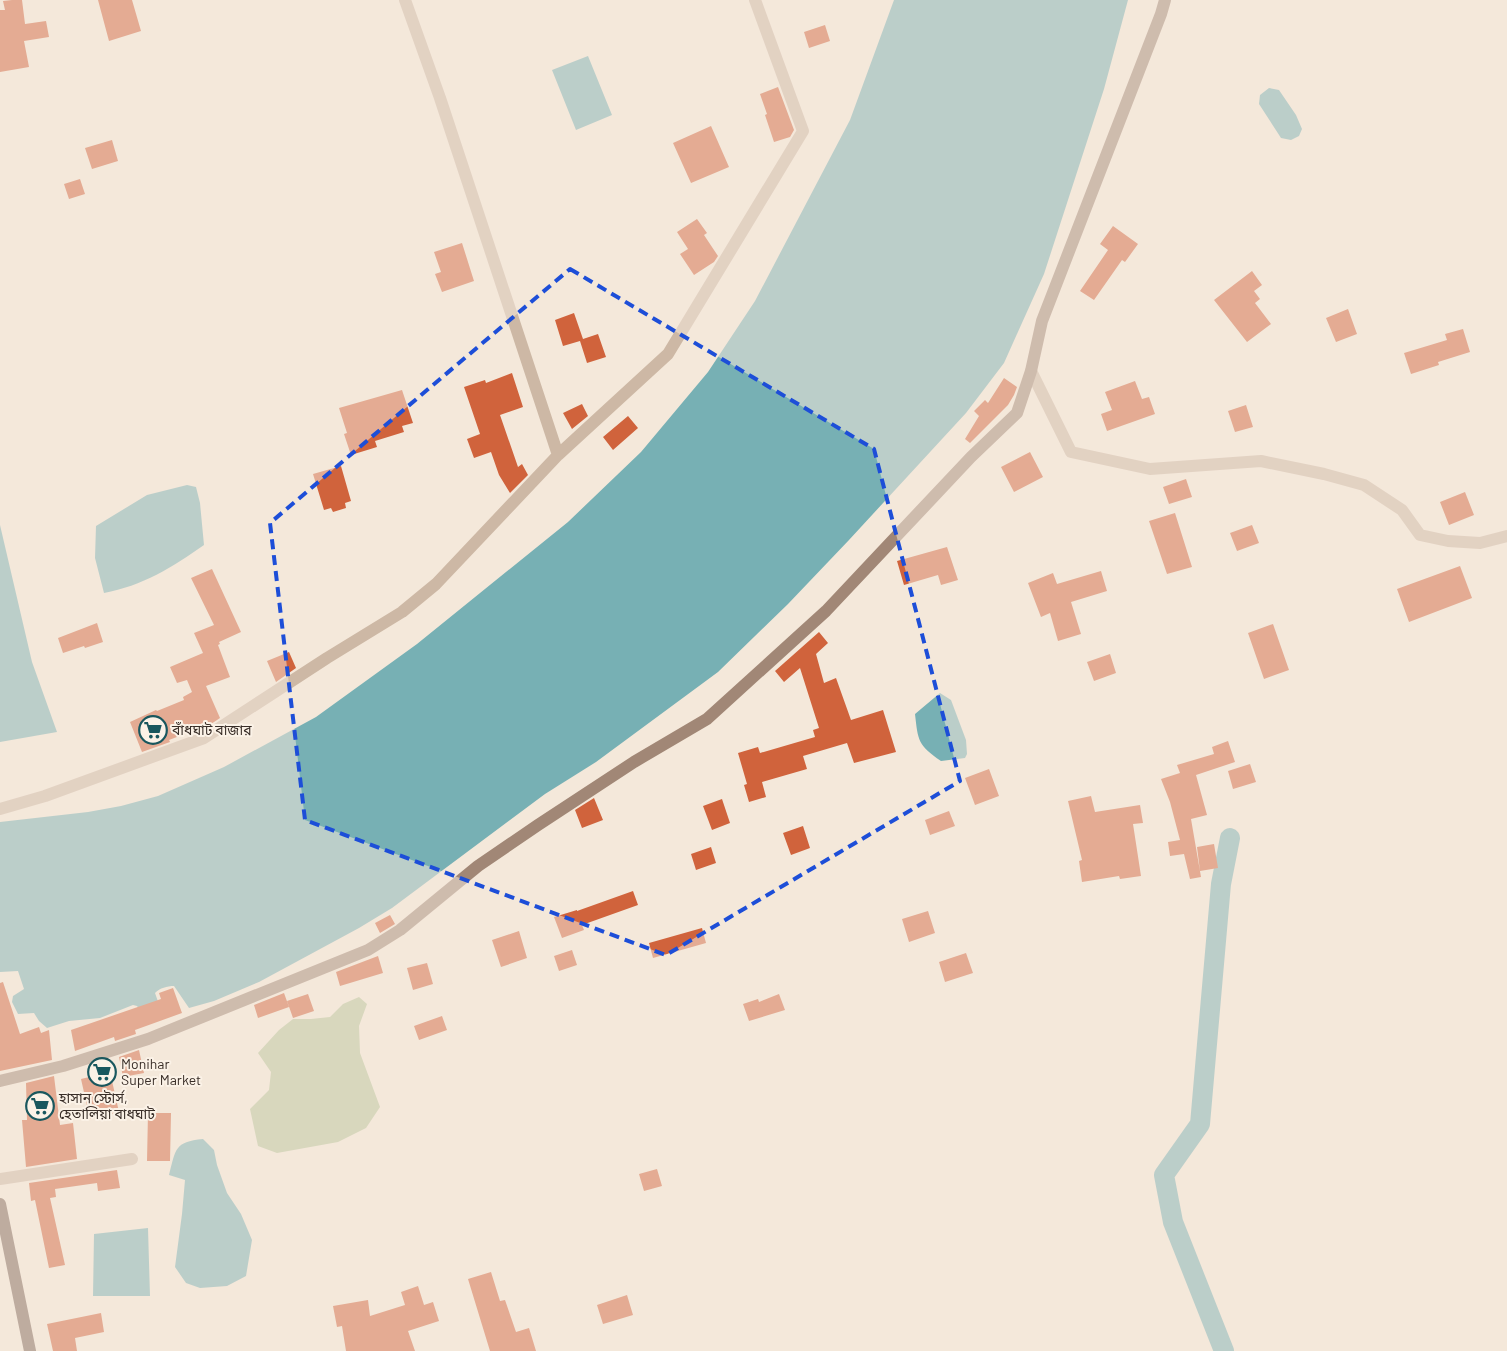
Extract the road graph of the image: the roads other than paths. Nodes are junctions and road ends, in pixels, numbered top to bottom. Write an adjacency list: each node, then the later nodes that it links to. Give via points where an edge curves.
1 (405, 0): 5 (street)
2 (756, 0): 5 (street, via 803,131 668,354)
3 (1164, 0): 4 (street, via 1042,321)
4 (1031, 371): 6 (street, via 1071,452 1150,469 1260,461 1364,485 1402,510 1420,535 1448,541 1480,542); 8 (street, via 1016,413 970,457 826,611 707,719 485,861 400,930 368,950 148,1039)
5 (558, 456): 7 (street, via 436,584 402,612 204,738 45,796)
6 (1507, 536)
7 (0, 809)
8 (0, 1082)
9 (132, 1159): 10 (street)
10 (0, 1179)
11 (0, 1204): 12 (main road)
12 (30, 1351)

